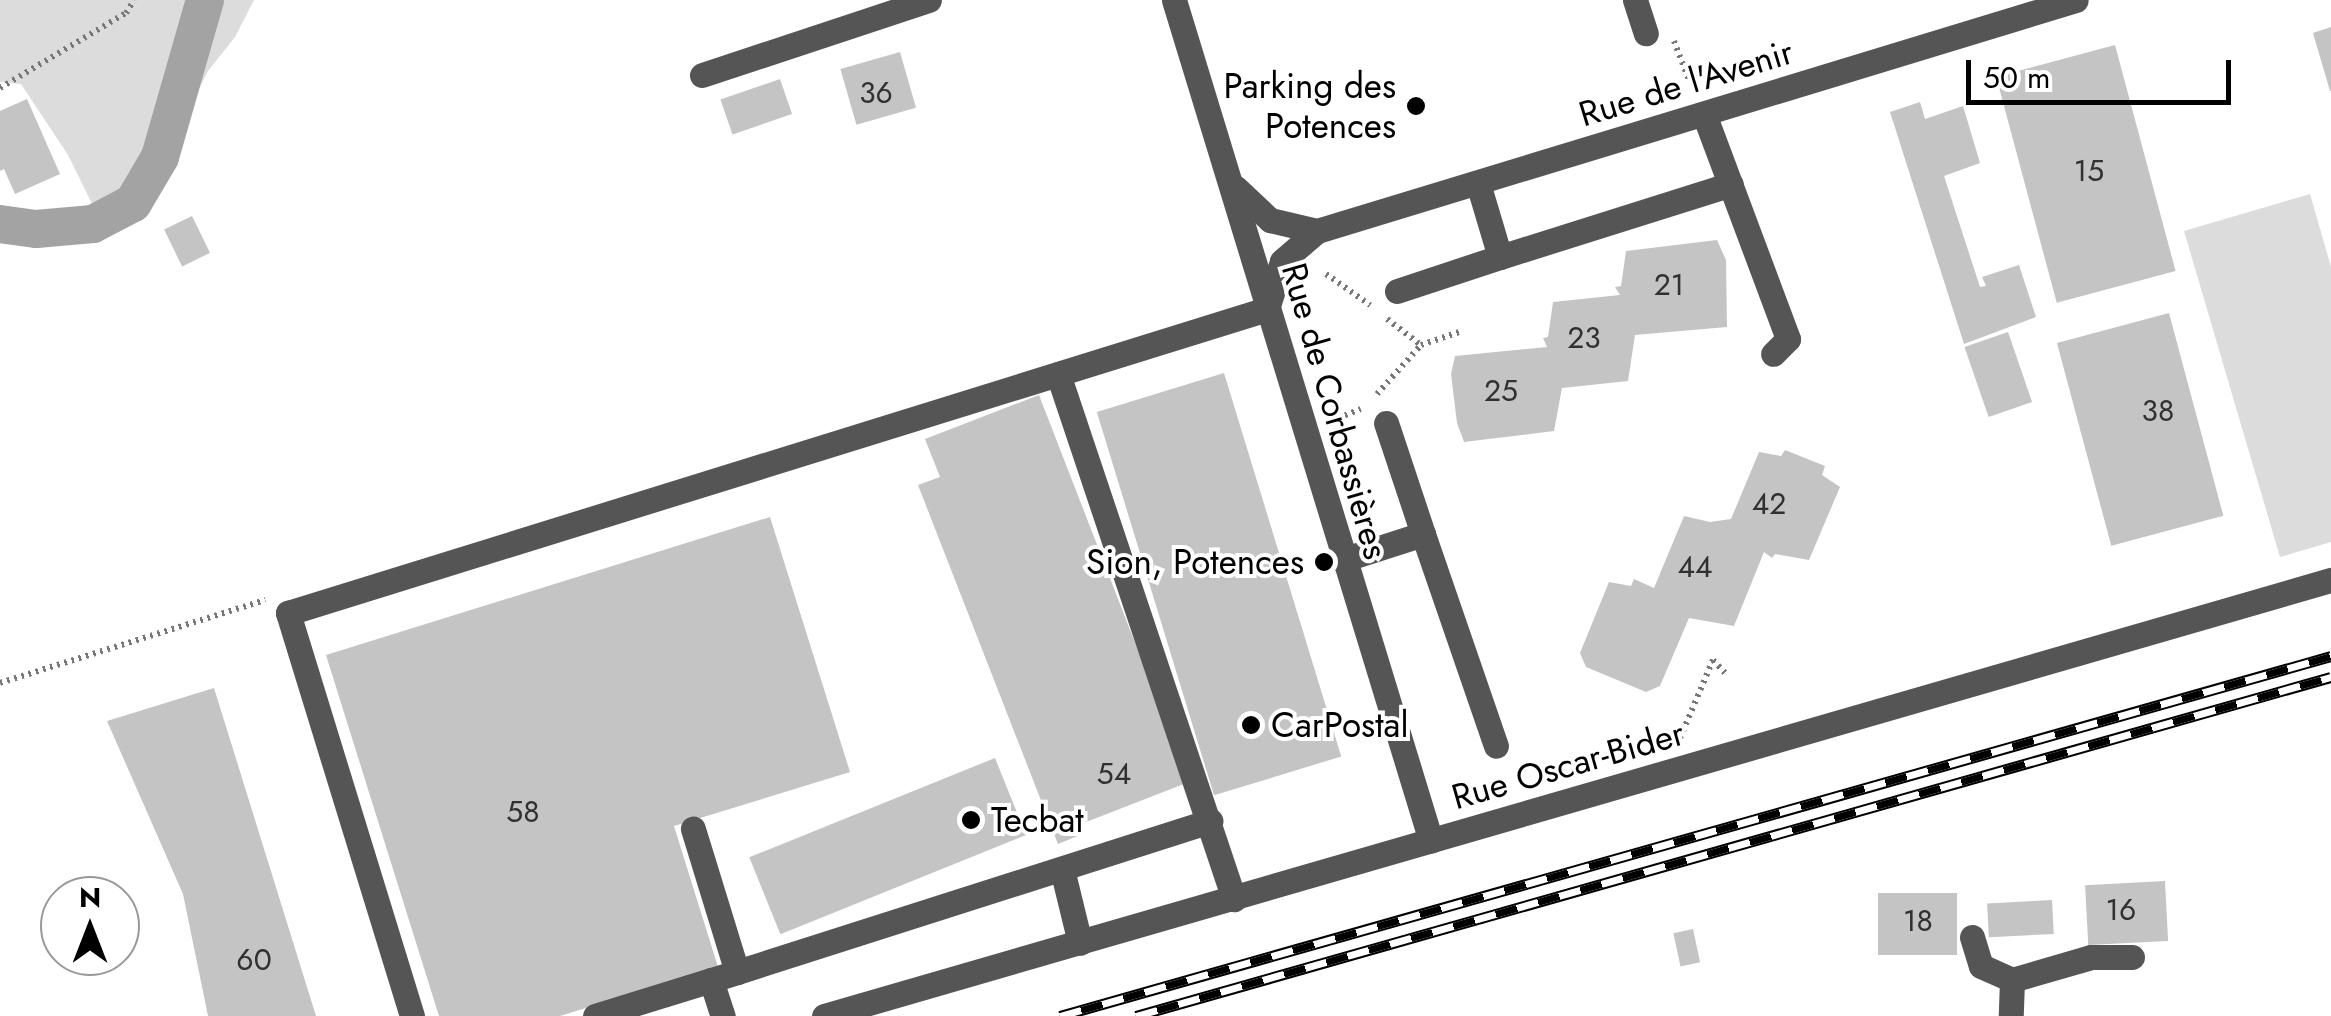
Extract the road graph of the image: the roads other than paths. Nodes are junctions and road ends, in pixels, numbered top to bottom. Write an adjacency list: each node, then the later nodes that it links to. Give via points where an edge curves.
1 (929, 0): 6 (street)
2 (1174, 0): 9 (street, Rue de Corbassières)
3 (1635, 0): 5 (street)
4 (2076, 0): 7 (street, Rue de l'Avenir)
5 (1657, 29)
6 (702, 74)
7 (1704, 114): 8 (street, Rue de l'Avenir); 10 (street)
8 (1478, 183): 11 (street, Rue de l'Avenir); 12 (street)
9 (1232, 184): 11 (street, via 1270,220); 14 (street, Rue de Corbassières)
10 (1731, 184): 12 (street); 15 (street, via 1788,340)
11 (1317, 232): 14 (street, Rue de l'Avenir, via 1282,261)
12 (1500, 257): 13 (street)
13 (1397, 291)
14 (1267, 309): 16 (street); 19 (street, Rue de Corbassières)
15 (1773, 354)
16 (1058, 374): 22 (street); 33 (street, via 288,613)
17 (1386, 424): 18 (street)
18 (1423, 534): 19 (street); 21 (street)
19 (1342, 560): 24 (street, Rue de Corbassières)
20 (2331, 580): 24 (street, Rue Oscar-Bider)
21 (1496, 746)
22 (1212, 821): 25 (street); 26 (street)
23 (692, 829): 30 (street)
24 (1431, 841): 26 (street, Rue Oscar-Bider)
25 (1062, 869): 28 (street); 30 (street)
26 (1234, 899): 28 (street, Rue Oscar-Bider)
27 (1972, 937): 32 (street, via 1981,966)
28 (1080, 943): 36 (street, Rue Oscar-Bider)
29 (2132, 957): 32 (street, via 2091,957)
30 (737, 972): 31 (street)
31 (711, 980): 34 (street); 35 (street)
32 (2012, 980): 37 (street)
33 (412, 1016)
34 (596, 1016)
35 (722, 1016)
36 (824, 1016)
37 (2011, 1016)

